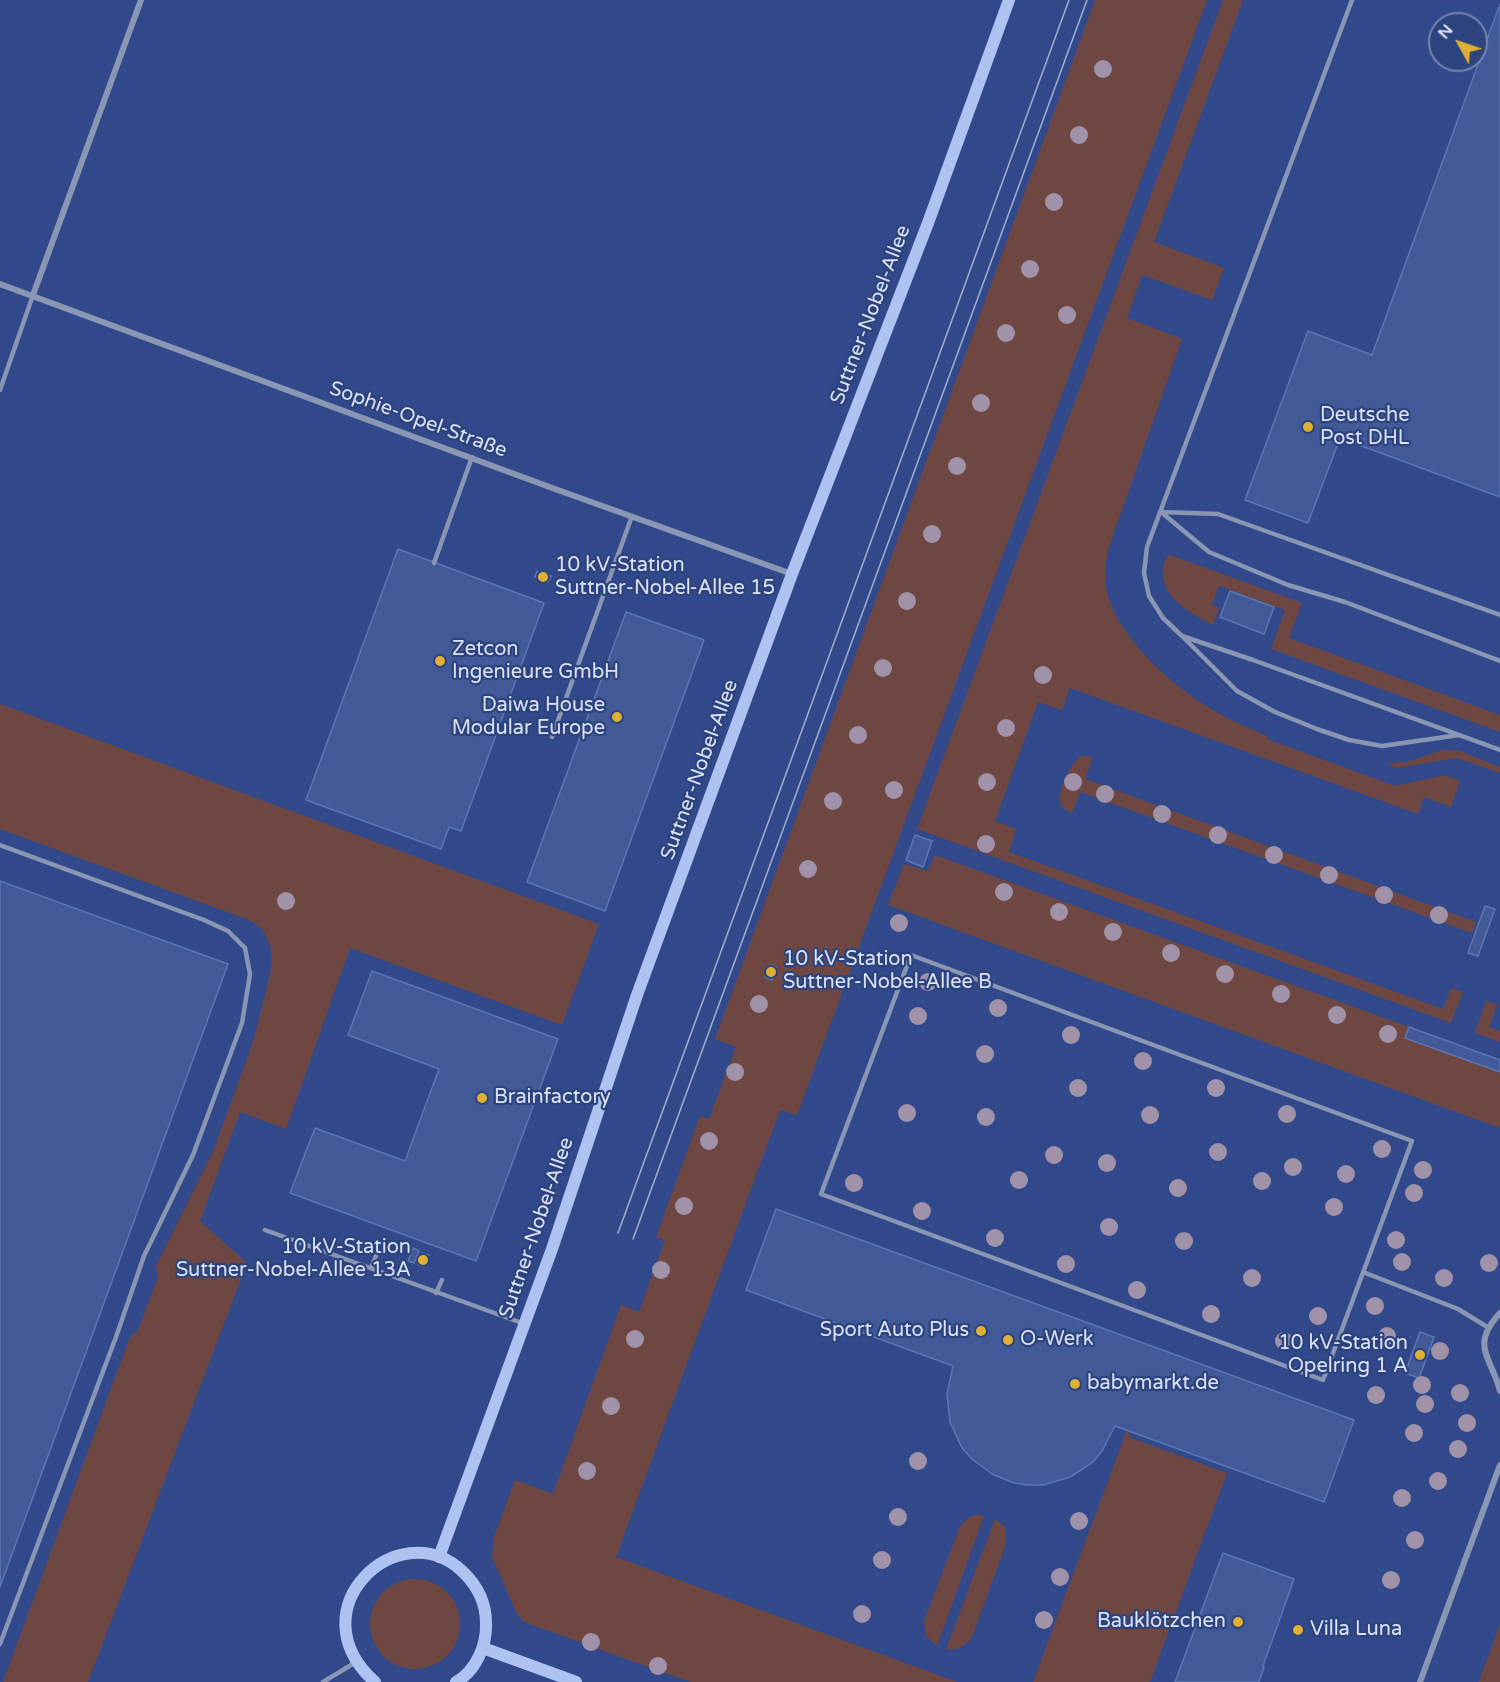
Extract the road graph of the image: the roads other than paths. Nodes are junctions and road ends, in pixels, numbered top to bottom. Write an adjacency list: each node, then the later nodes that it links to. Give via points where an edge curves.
1 (141, 0): 5 (street)
2 (1009, 0): 11 (street, Suttner-Nobel-Allee, via 928,223)
3 (1352, 0): 8 (lane)
4 (0, 284): 5 (street, Sophie-Opel-Straße)
5 (33, 295): 6 (lane); 7 (street, Sophie-Opel-Straße)
6 (0, 390)
7 (472, 457): 9 (street, Sophie-Opel-Straße); 10 (lane)
8 (1161, 512): 12 (lane, via 1218,514); 13 (lane, via 1147,547 1144,573 1149,596 1163,618); 14 (lane, via 1209,552 1288,585 1345,602)
9 (632, 516): 11 (street, Sophie-Opel-Straße); 16 (lane)
10 (434, 563)
11 (792, 574): 26 (street, Suttner-Nobel-Allee, via 637,995)
12 (1500, 615)
13 (1182, 636): 15 (lane); 15 (lane, via 1236,691 1317,729 1382,746)
14 (1500, 661)
15 (1461, 735): 17 (lane)
16 (552, 737)
17 (1500, 750)
18 (0, 846): 32 (lane, via 228,931 245,948 250,974 242,1023 193,1155 144,1256)
19 (265, 1230): 21 (lane)
20 (376, 1256): 21 (lane)
21 (371, 1268): 24 (lane)
22 (1363, 1272): 22 (lane, via 1412,1140 911,955 821,1194 1323,1380); 27 (lane, via 1458,1308)
23 (442, 1280): 24 (lane)
24 (436, 1293): 26 (lane)
25 (1500, 1313): 27 (street)
26 (525, 1324): 31 (street, Suttner-Nobel-Allee)
27 (1489, 1328): 28 (street, via 1485,1357)
28 (1498, 1380): 29 (street)
29 (1500, 1391)
30 (1500, 1465): 39 (street)
31 (439, 1557): 33 (street, via 458,1567 481,1595 486,1613); 34 (street, via 404,1554 371,1569 358,1583 345,1617 346,1636)
32 (0, 1644)
33 (483, 1648): 37 (street, via 473,1666); 38 (street)
34 (356, 1662): 35 (lane); 36 (street)
35 (323, 1682)
36 (375, 1682)
37 (456, 1682)
38 (576, 1682)
39 (1420, 1682)

